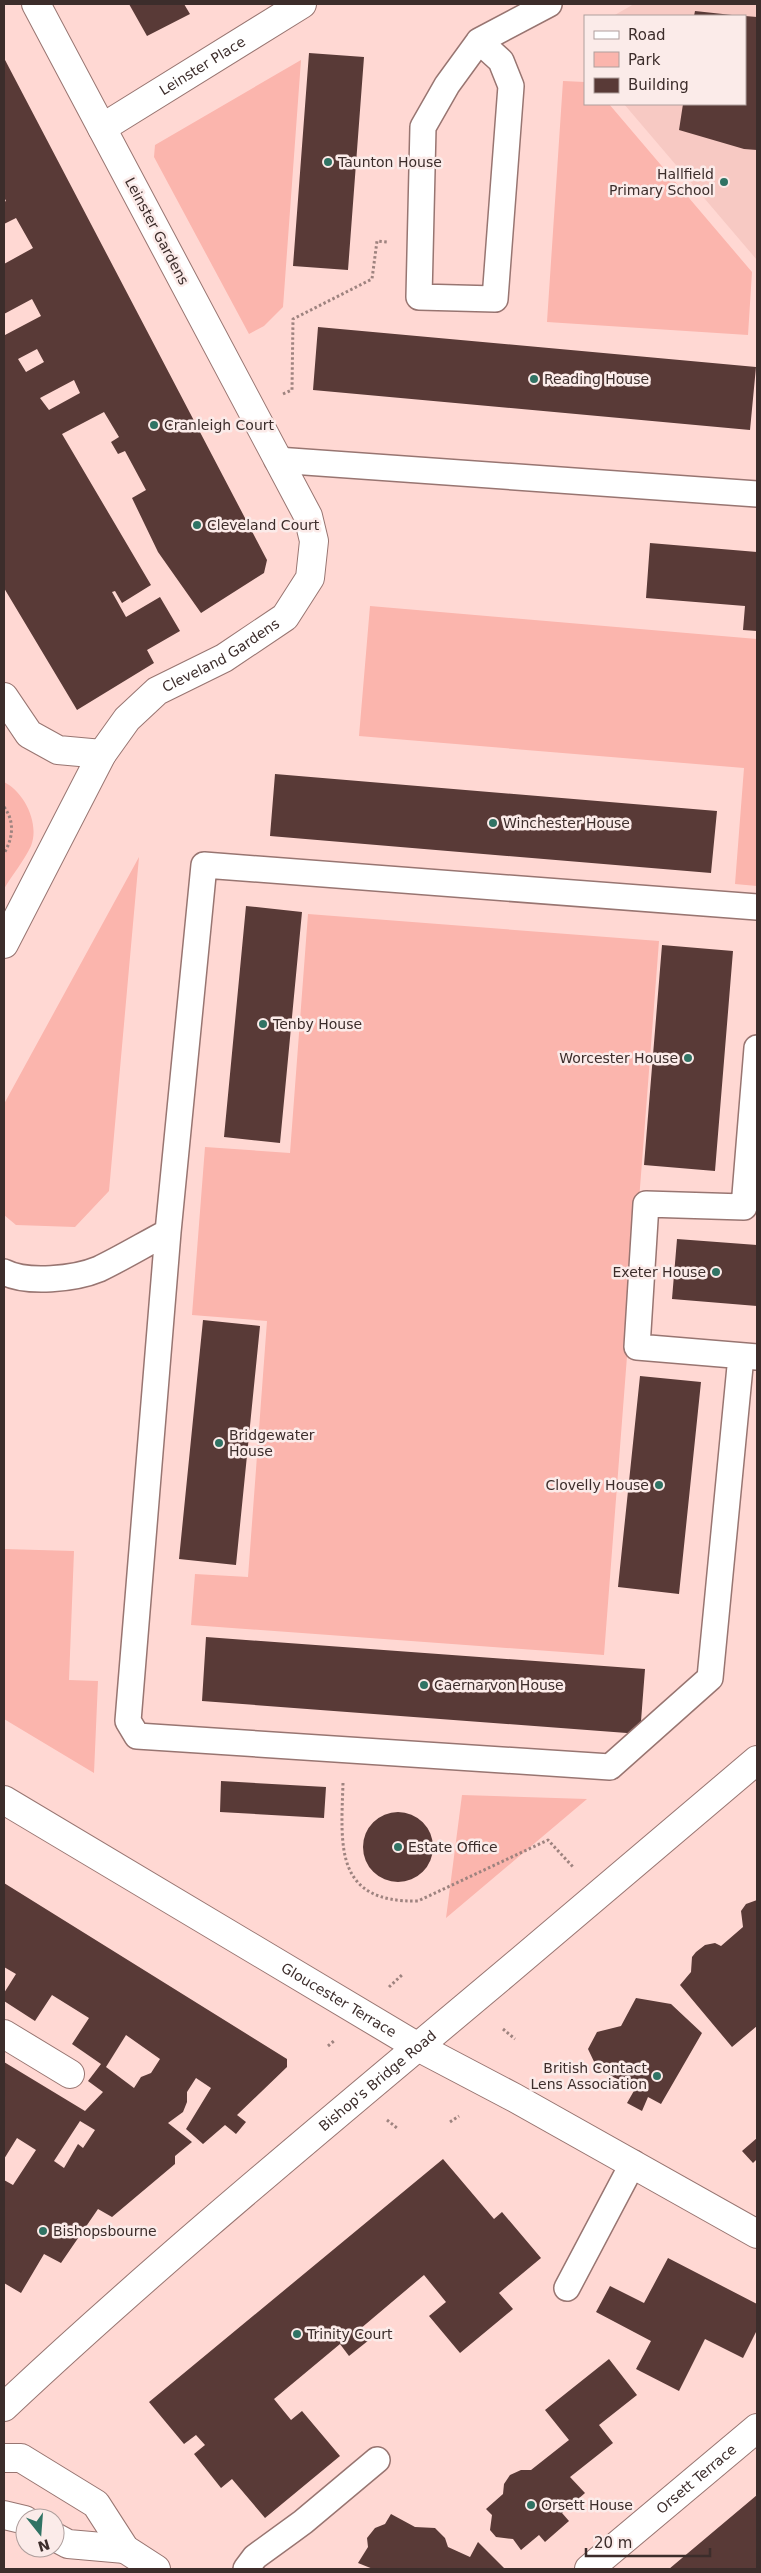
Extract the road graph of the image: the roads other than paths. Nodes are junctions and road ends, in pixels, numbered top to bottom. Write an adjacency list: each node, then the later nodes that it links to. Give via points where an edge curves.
1 (36, 4): 5 (street, Leinster Gardens)
2 (302, 4): 5 (street, Leinster Place)
3 (549, 4): 4 (lane)
4 (479, 41): 4 (lane, via 501,60 511,86 495,299 419,297 423,127 447,85)
5 (102, 128): 6 (street, Leinster Gardens)
6 (278, 460): 7 (lane); 9 (street, Cleveland Gardens, via 308,516 314,541 310,578 285,617 224,658 157,691 127,719)
7 (757, 494)
8 (4, 698): 9 (street, via 29,734 58,750)
9 (102, 754): 11 (street, Cleveland Gardens)
10 (757, 907): 13 (lane, via 204,864)
11 (4, 944)
12 (757, 1048): 15 (lane, via 744,1207 646,1204 636,1347)
13 (168, 1232): 14 (lane, via 97,1270 52,1279 15,1278); 15 (lane, via 128,1721 137,1736 610,1768 710,1678)
14 (4, 1272)
15 (749, 1357)
16 (754, 1769): 19 (street, Bishop's Bridge Road)
17 (4, 1800): 19 (street, Gloucester Terrace)
18 (4, 2034): 20 (street)
19 (418, 2047): 21 (street, Gloucester Terrace); 24 (street, Bishop's Bridge Road, via 312,2133)
20 (70, 2074)
21 (633, 2163): 22 (street, Gloucester Terrace); 23 (lane)
22 (757, 2234)
23 (567, 2288)
24 (4, 2407)
25 (757, 2428): 32 (street, Orsett Terrace)
26 (4, 2458): 29 (street, via 21,2458 96,2504)
27 (377, 2460): 31 (lane, via 304,2522 255,2557)
28 (65, 2542): 29 (street)
29 (125, 2549): 30 (street)
30 (156, 2569)
31 (246, 2569)
32 (589, 2569)

